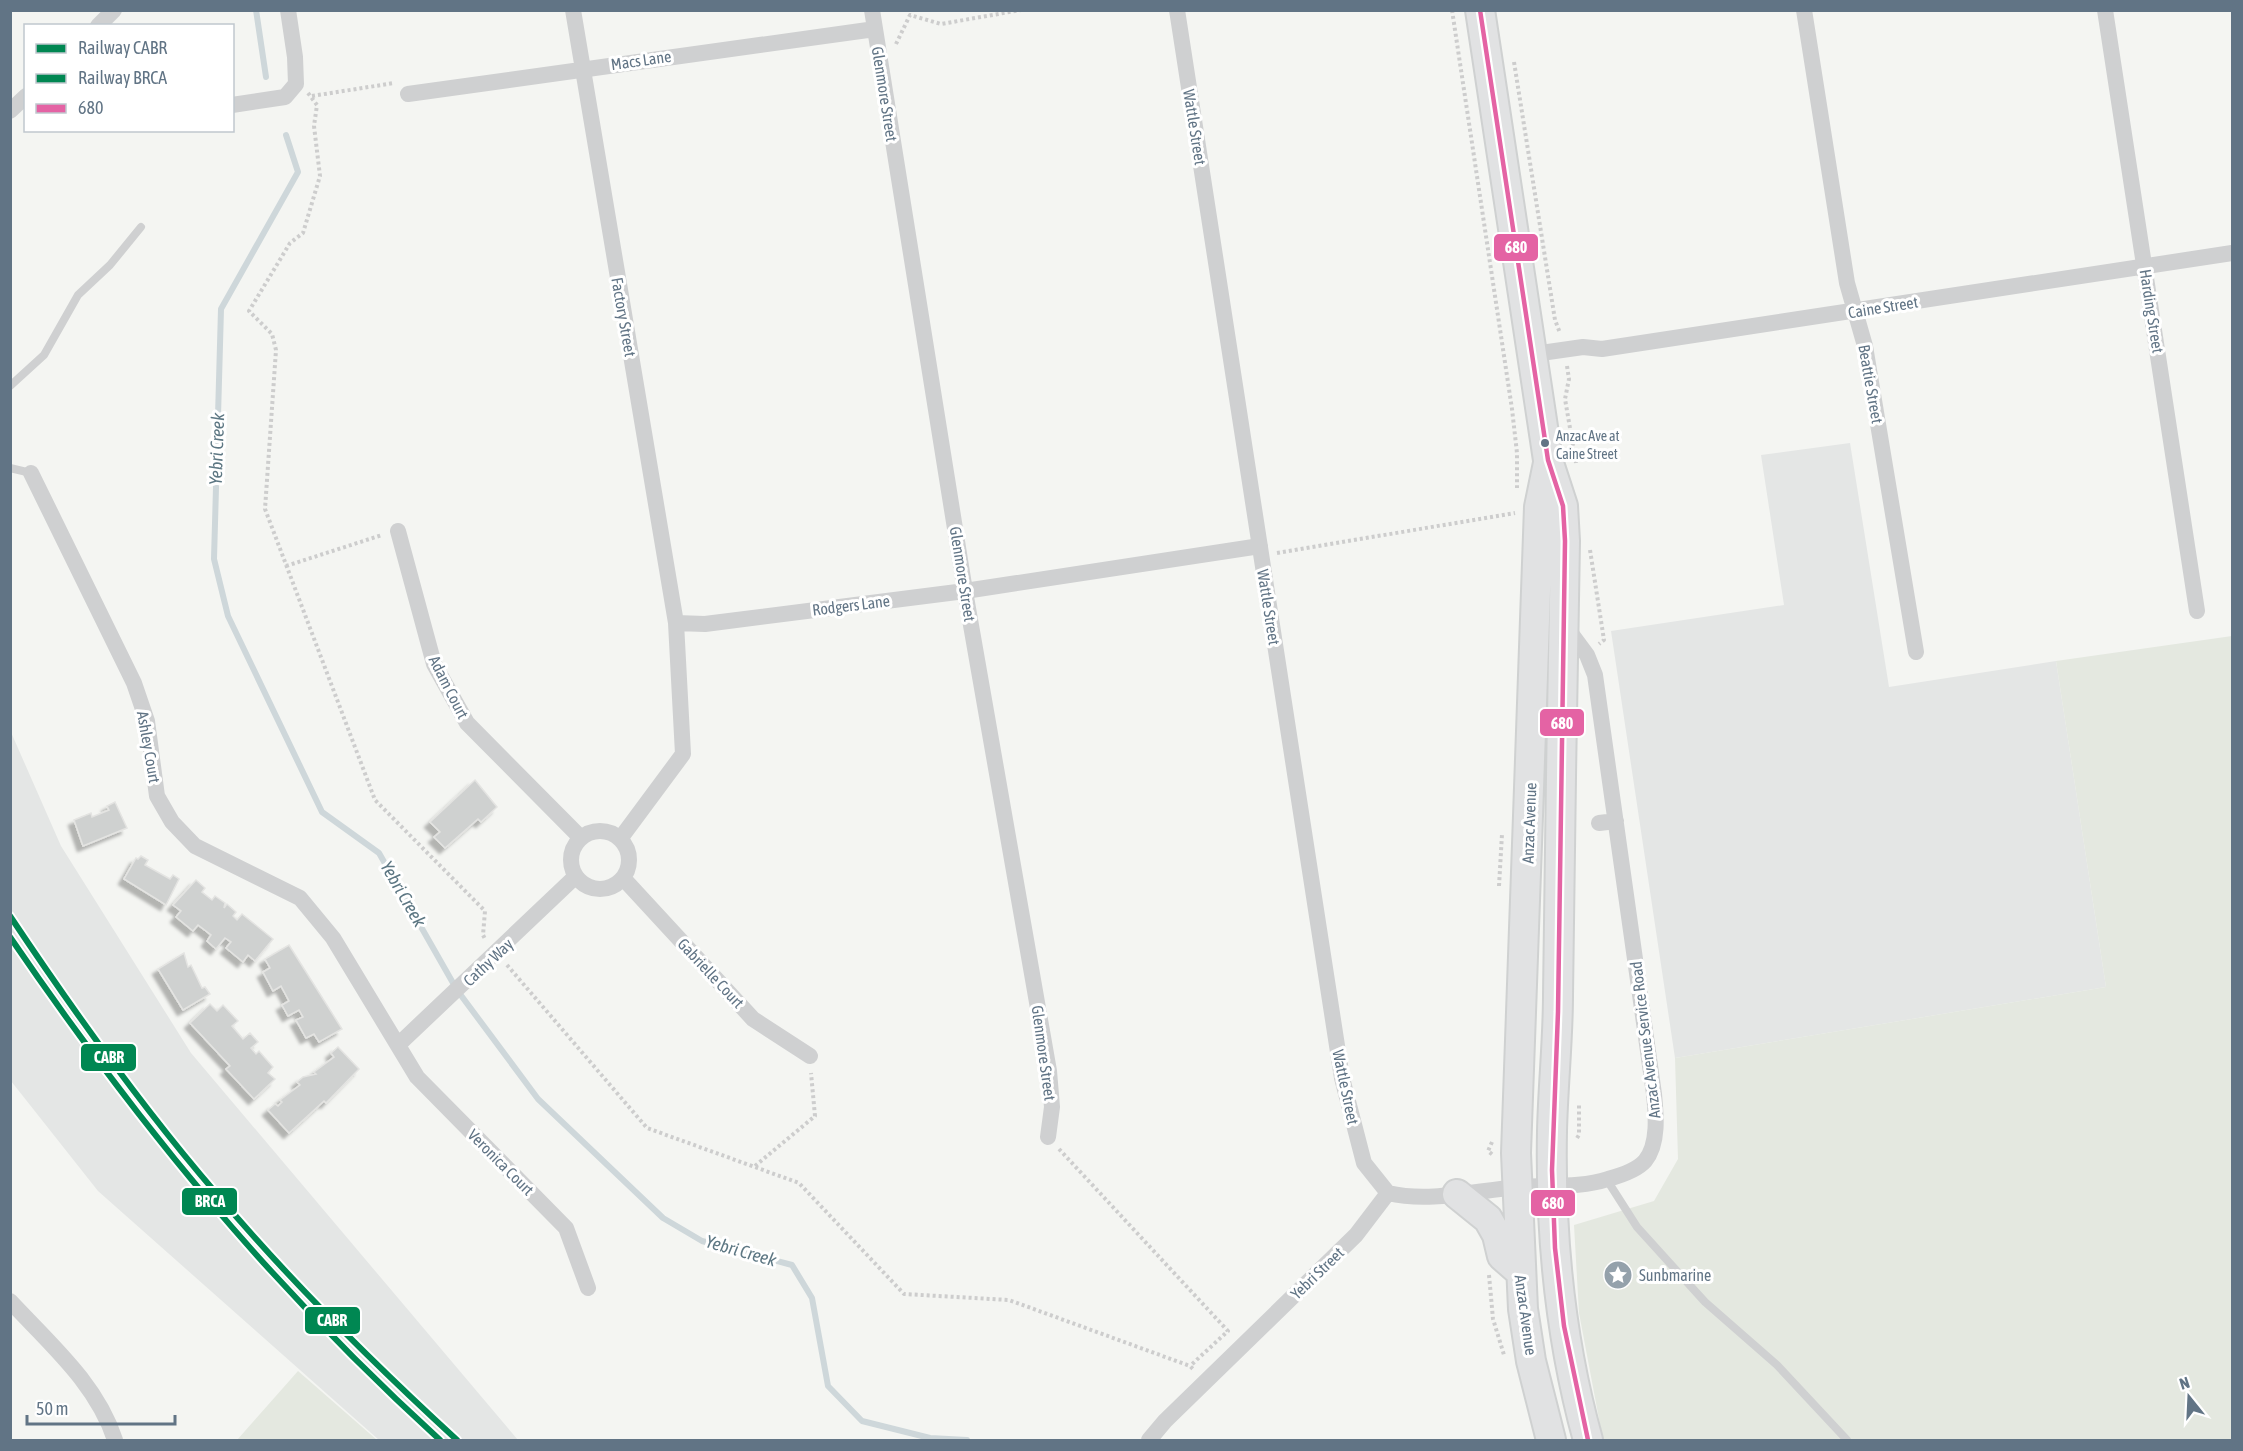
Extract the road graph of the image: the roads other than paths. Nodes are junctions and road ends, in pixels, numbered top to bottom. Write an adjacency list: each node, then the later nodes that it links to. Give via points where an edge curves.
1 (114, 10): 9 (street)
2 (288, 10): 14 (street, via 296,84 285,97)
3 (573, 10): 11 (street, Factory Street)
4 (872, 10): 10 (street, Glenmore Street)
5 (1177, 10): 26 (street, Wattle Street)
6 (1480, 10): 20 (highway, Anzac Avenue)
7 (1804, 10): 19 (street, Beattie Street, via 1847,283)
8 (2105, 10): 18 (street, Harding Street)
9 (100, 24)
10 (875, 29): 11 (street, Macs Lane); 27 (street, Glenmore Street)
11 (582, 68): 12 (street, Macs Lane); 29 (street, Factory Street)
12 (408, 94)
13 (24, 98): 15 (street)
14 (234, 105)
15 (10, 111)
16 (141, 227): 21 (lane, via 110,265 78,295 44,355)
17 (2232, 253): 18 (street, Caine Street)
18 (2145, 267): 19 (street, Caine Street); 28 (street, Harding Street)
19 (1855, 312): 20 (street, Caine Street, via 1602,349 1583,346); 31 (street, Beattie Street, via 1865,346)
20 (1534, 354): 22 (highway, Anzac Avenue)
21 (10, 386)
22 (1548, 460): 30 (highway, Anzac Avenue, via 1563,506); 41 (highway, Anzac Avenue, via 1539,507)
23 (10, 468): 24 (lane)
24 (31, 473): 36 (street, Ashley Court, via 134,683 147,721 157,796 172,822 195,846 300,898 333,938)
25 (398, 531): 32 (street, Adam Court, via 434,664 467,723)
26 (1260, 546): 27 (street, Rodgers Lane); 42 (street, Wattle Street, via 1342,1078 1364,1163)
27 (966, 591): 29 (street, Rodgers Lane, via 705,624); 38 (street, Glenmore Street, via 1049,1071 1052,1107)
28 (2197, 611)
29 (676, 623): 33 (street, via 683,754)
30 (1563, 623): 39 (street, Anzac Avenue Service Road, via 1587,655 1595,675 1608,822 1656,1119 1646,1160); 40 (highway, Anzac Avenue)
31 (1916, 652)
32 (580, 838): 33 (street, via 605,831); 34 (street, via 572,852)
33 (620, 839): 35 (street, via 629,854)
34 (576, 876): 35 (street, via 599,889); 36 (street, Cathy Way)
35 (623, 878): 37 (street, Gabrielle Court, via 753,1019)
36 (398, 1046): 45 (street, Veronica Court, via 417,1077 566,1228)
37 (810, 1056)
38 (1048, 1137)
39 (1607, 1180): 40 (street, Anzac Avenue Service Road); 51 (lane, via 1652,1244 1706,1302 1777,1365)
40 (1552, 1185): 41 (street); 50 (highway, Anzac Avenue, via 1559,1307 1566,1354)
41 (1517, 1187): 43 (street); 44 (highway, Anzac Avenue)
42 (1388, 1193): 43 (street, via 1405,1197); 48 (street, Yebri Street, via 1356,1234)
43 (1457, 1194): 44 (highway, via 1488,1219 1502,1256)
44 (1519, 1272): 49 (highway, Anzac Avenue, via 1532,1361)
45 (588, 1288)
46 (10, 1301): 47 (street, via 94,1392)
47 (115, 1440)
48 (1149, 1440)
49 (1551, 1440)
50 (1588, 1440)
51 (1847, 1440)

